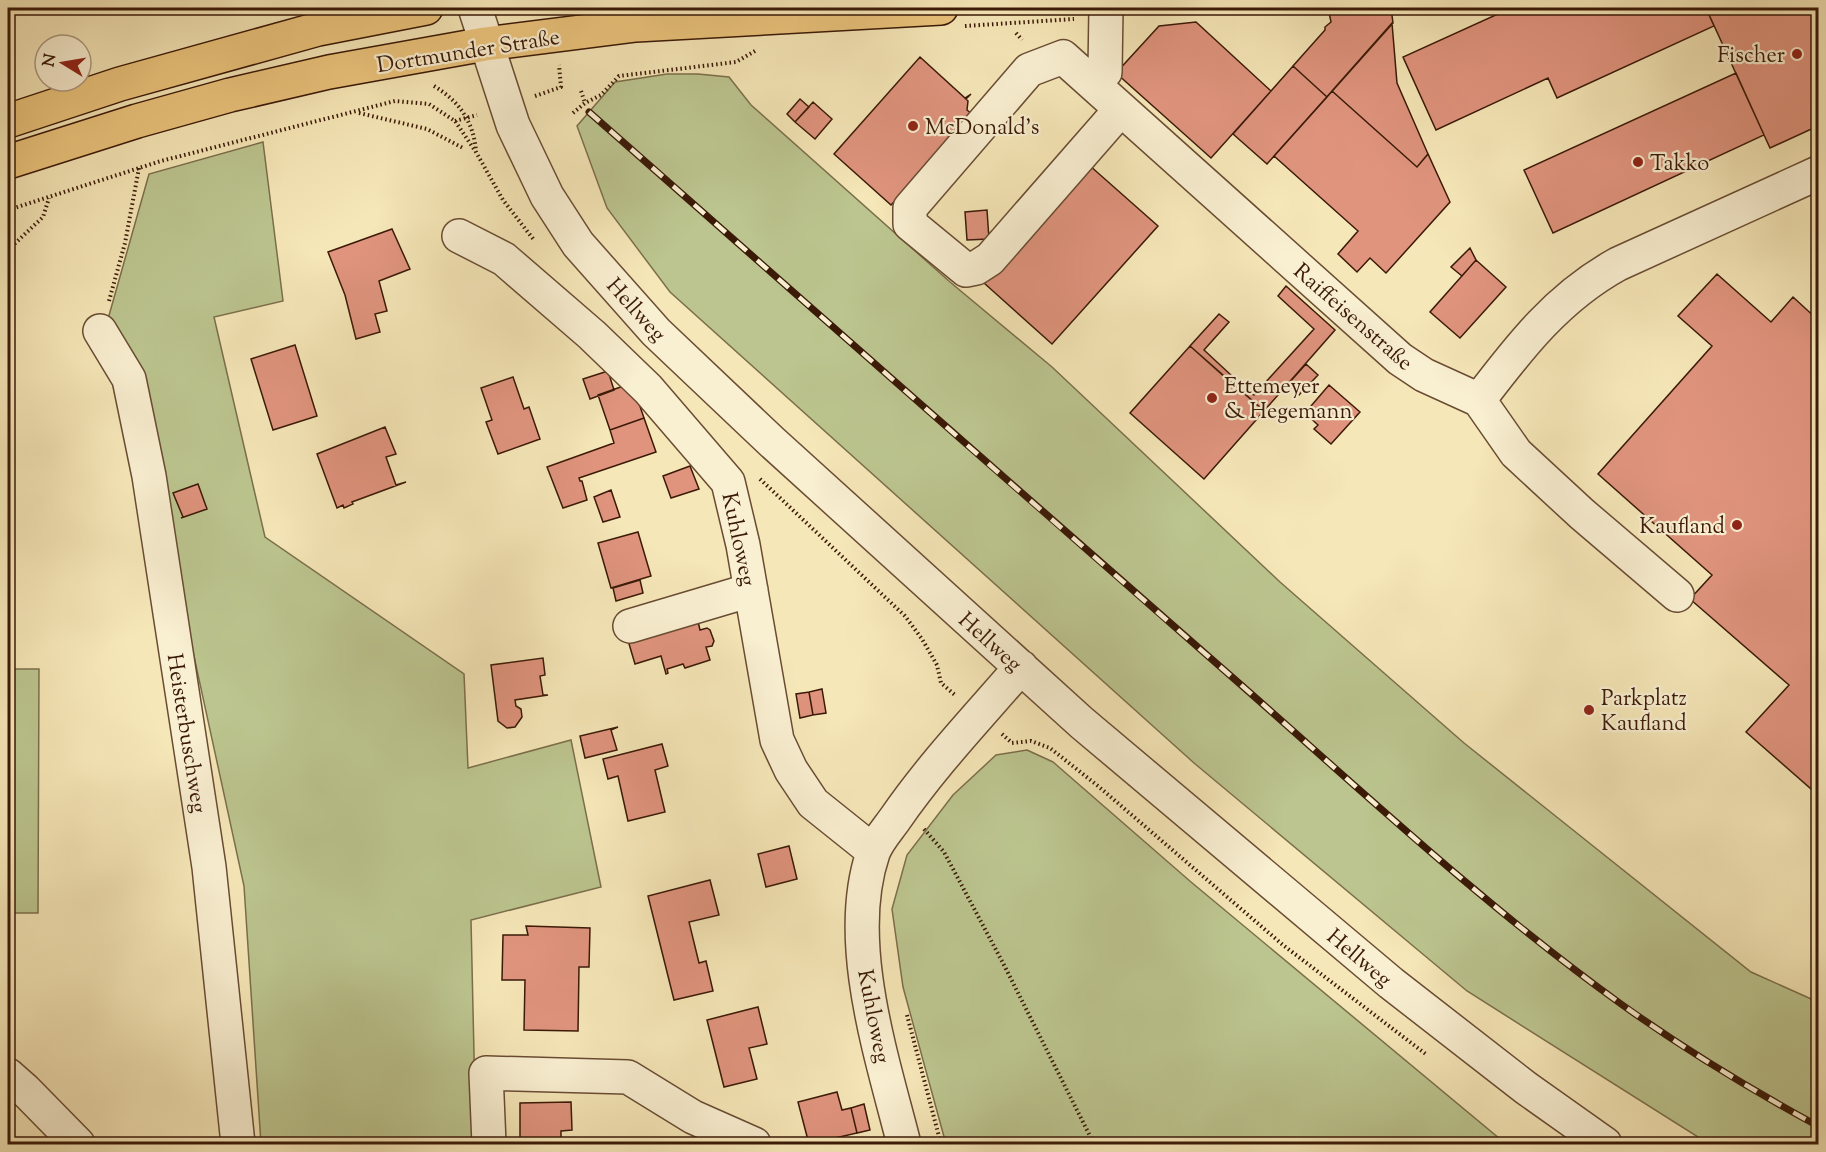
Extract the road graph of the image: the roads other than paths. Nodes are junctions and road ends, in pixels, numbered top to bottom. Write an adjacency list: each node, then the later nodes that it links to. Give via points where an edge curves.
1 (426, 8): 8 (main road, via 295,35 120,84)
2 (475, 8): 5 (street, Hellweg)
3 (1106, 12): 6 (street, via 1105,72)
4 (947, 17): 5 (main road, Dortmunder Straße, via 776,18 636,25)
5 (485, 44): 9 (main road, Dortmunder Straße, via 329,72 231,95); 17 (street, Hellweg, via 513,125 547,196 578,244 656,332)
6 (1090, 81): 7 (street, Raiffeisenstraße); 7 (street, Raiffeisenstraße, via 1063,57 1029,70 910,208 910,224 966,270 976,268 990,259)
7 (1121, 109): 13 (street, Raiffeisenstraße, via 1400,359 1424,375)
8 (8, 121)
9 (8, 162)
10 (1818, 173): 13 (street, via 1593,278 1539,326)
11 (459, 236): 14 (street, Kuhloweg, via 504,259 592,335 648,389 728,482)
12 (100, 331): 21 (street, Heisterbuschweg, via 129,379 149,476 208,867)
13 (1479, 400): 15 (street, via 1516,453)
14 (751, 590): 16 (street); 18 (street, Kuhloweg, via 777,740 791,770 813,803)
15 (1677, 595)
16 (630, 626)
17 (1021, 667): 18 (street, Kuhloweg, via 928,773); 25 (street, Hellweg, via 1391,983)
18 (873, 851): 24 (street, Kuhloweg, via 862,897 862,946 871,1012)
19 (8, 1075): 20 (street)
20 (78, 1144)
21 (238, 1144)
22 (489, 1144): 23 (street, via 486,1073 628,1077 693,1117)
23 (754, 1144)
24 (904, 1144)
25 (1605, 1144)

